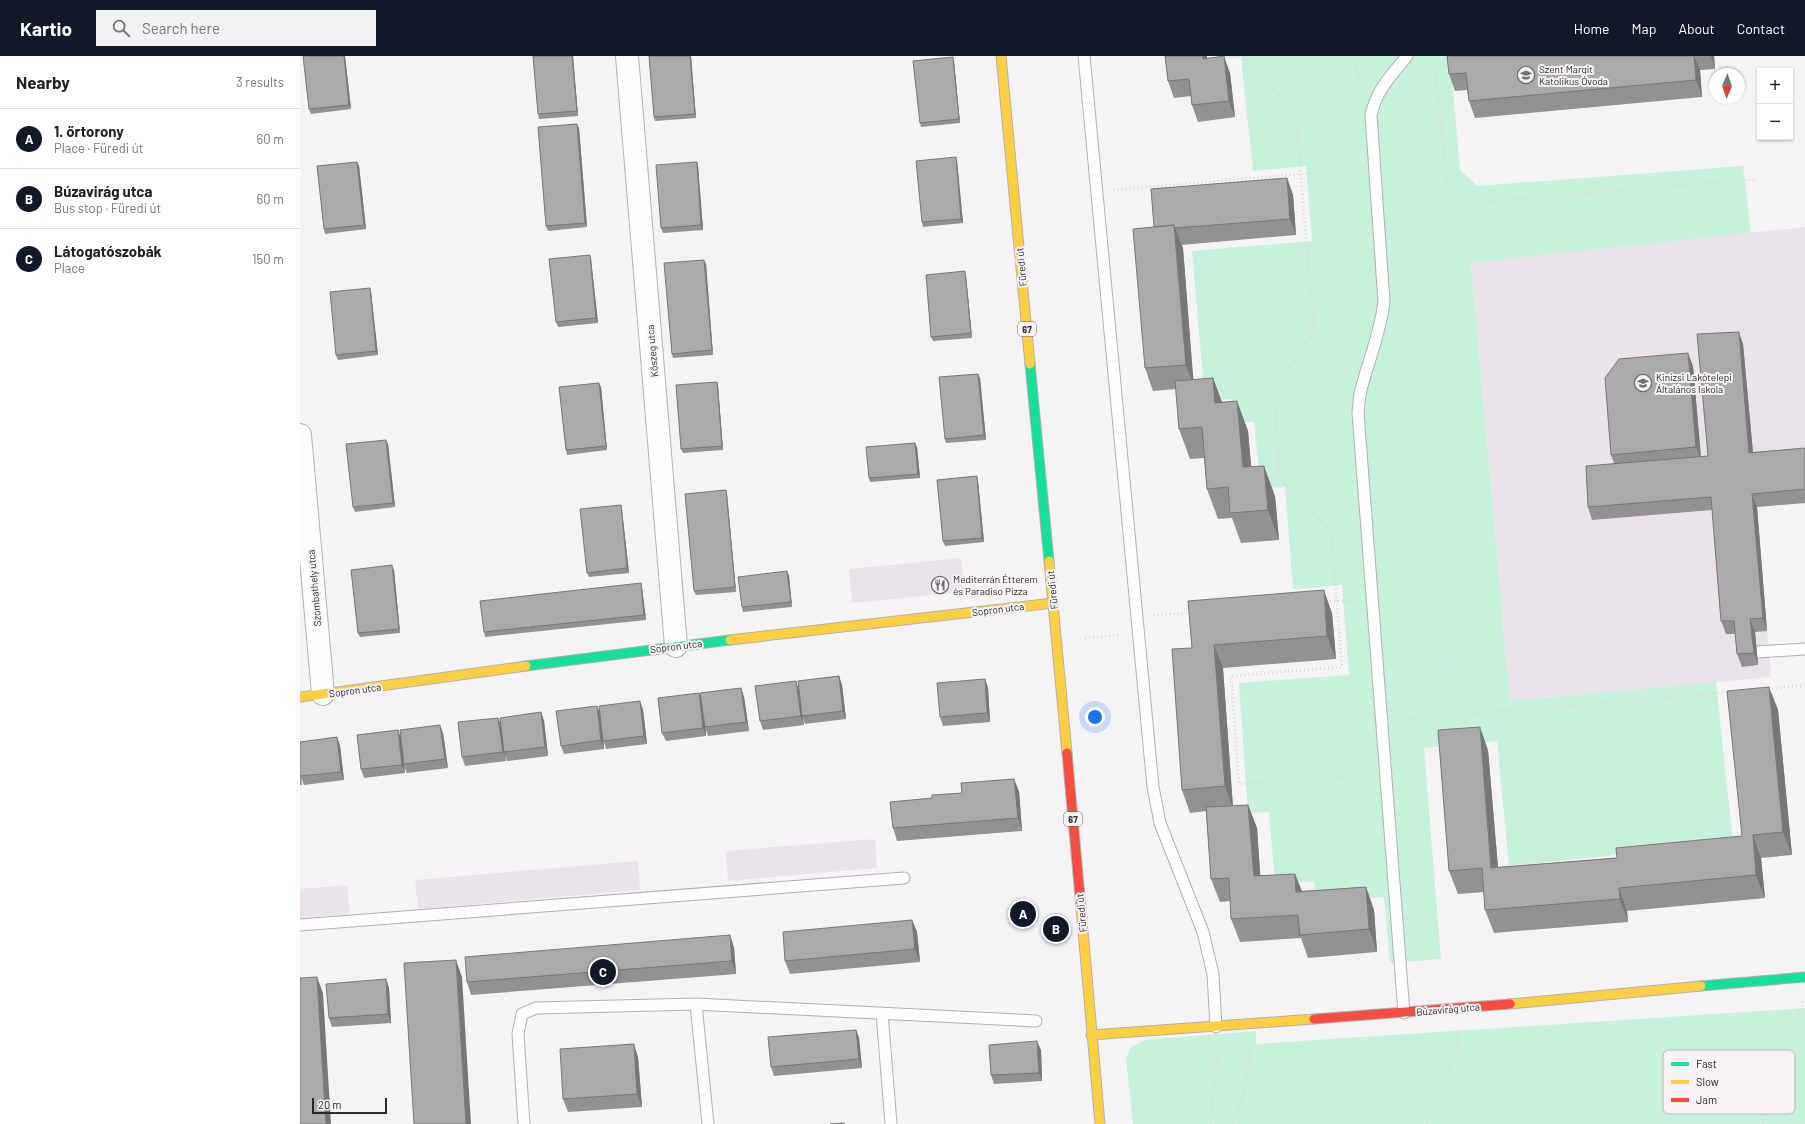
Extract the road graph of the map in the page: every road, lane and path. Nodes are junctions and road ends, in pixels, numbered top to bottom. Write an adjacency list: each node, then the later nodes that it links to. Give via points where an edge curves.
1 (627, 56): 21 (street, Kőszeg utca)
2 (1001, 56): 16 (street, Füredi út / 67)
3 (1084, 56): 10 (lane)
4 (1245, 56): 8 (path, via 1245,62 1295,109)
5 (1407, 56): 7 (lane, via 1381,88 1374,101 1371,115)
6 (1434, 56): 11 (path, via 1447,182)
7 (1376, 168): 8 (path); 11 (path, via 1437,199); 15 (lane, via 1384,302 1382,320 1361,387 1358,413)
8 (1301, 174): 10 (path); 13 (path, via 1314,331 1274,392 1280,479 1331,531)
9 (1757, 179): 11 (path, via 1471,203)
10 (1096, 192): 18 (lane)
11 (1456, 196)
12 (300, 435): 27 (street, Szombathely utca)
13 (1337, 600): 14 (path); 15 (path); 31 (path, via 1342,667 1231,676 1239,784)
14 (1321, 601)
15 (1374, 602): 29 (path); 30 (lane)
16 (1053, 603): 21 (street, Sopron utca); 43 (street, Füredi út / 67)
17 (1198, 613): 18 (path)
18 (1137, 615): 19 (lane)
19 (1139, 633): 20 (path); 42 (lane, via 1157,809 1202,932 1213,974)
20 (1085, 638)
21 (676, 646): 27 (street, Sopron utca)
22 (1805, 649): 23 (lane)
23 (1757, 652)
24 (1805, 685): 25 (path)
25 (1760, 689)
26 (1738, 691): 29 (path)
27 (323, 694): 28 (street, Sopron utca)
28 (300, 697)
29 (1499, 712): 30 (path)
30 (1382, 721): 31 (lane)
31 (1386, 774): 39 (lane)
32 (904, 878): 33 (lane)
33 (300, 925)
34 (1805, 977): 37 (street, Búzavirág utca)
35 (1803, 1000): 44 (path)
36 (696, 1004): 38 (lane); 46 (lane, via 536,1008 522,1014 518,1034); 47 (lane)
37 (1455, 1009): 39 (street, Búzavirág utca); 52 (path, via 1458,1046)
38 (882, 1013): 40 (lane); 48 (lane)
39 (1404, 1013): 41 (street, Búzavirág utca)
40 (1036, 1021)
41 (1250, 1024): 42 (street, Búzavirág utca); 51 (path, via 1251,1051 1248,1071)
42 (1216, 1026): 43 (street, Búzavirág utca); 50 (path, via 1218,1057)
43 (1091, 1035): 49 (street, Füredi út / 67)
44 (1787, 1050)
45 (1766, 1114): 53 (path)
46 (524, 1124)
47 (708, 1124)
48 (891, 1124)
49 (1100, 1124)
50 (1210, 1124)
51 (1234, 1124)
52 (1426, 1124)
53 (1763, 1124)

